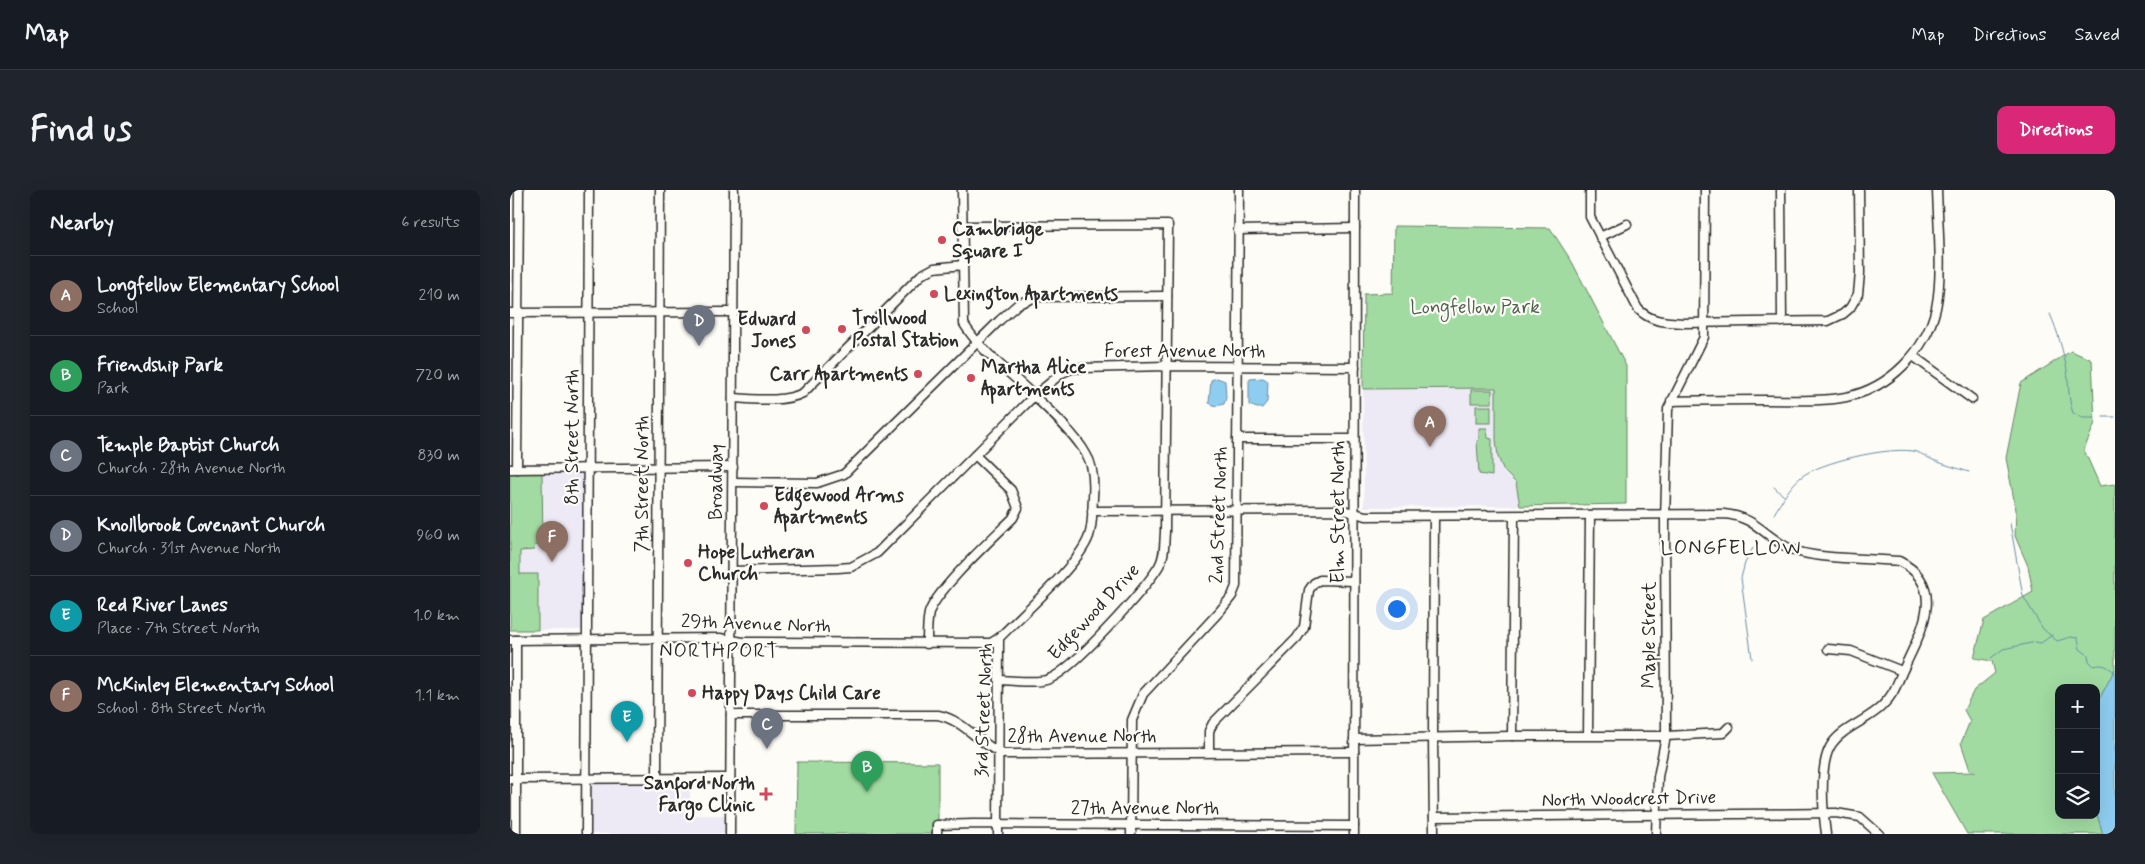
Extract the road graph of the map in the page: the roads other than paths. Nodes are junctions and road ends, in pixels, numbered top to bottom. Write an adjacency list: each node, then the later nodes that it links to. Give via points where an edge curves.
1 (520, 190): 21 (street)
2 (589, 190): 22 (street, 8th Street North)
3 (660, 190): 23 (street, 7th Street North)
4 (734, 190): 20 (street, Broadway)
5 (962, 190): 14 (street, 3rd Street North)
6 (1238, 190): 16 (street, 2nd Street North)
7 (1355, 190): 15 (street, Elm Street North)
8 (1590, 190): 17 (street, via 1590,217)
9 (1705, 190): 25 (street, Maple Street)
10 (1782, 190): 24 (street)
11 (1860, 190): 24 (street, via 1860,279 1855,300 1843,314 1828,321)
12 (1937, 190): 27 (street, via 1936,308)
13 (1627, 224): 17 (street)
14 (962, 226): 18 (street, 3rd Street North); 19 (street, Edgewood Drive, via 1168,225)
15 (1355, 228): 16 (street); 30 (street, Elm Street North)
16 (1238, 230): 29 (street, 2nd Street North)
17 (1600, 238): 25 (street, via 1638,309 1646,316 1662,322)
18 (963, 265): 26 (street, 3rd Street North, via 964,324); 32 (street, via 934,268 921,275 804,393 795,398)
19 (1166, 296): 26 (street, via 1048,296 1028,299); 28 (street, Edgewood Drive)
20 (734, 312): 23 (street); 32 (street, Broadway)
21 (514, 313): 22 (street); 41 (street)
22 (588, 313): 23 (street); 39 (street, 8th Street North)
23 (659, 313): 40 (street, 7th Street North)
24 (1782, 322): 25 (street)
25 (1704, 323): 34 (street, Maple Street, via 1704,337)
26 (978, 342): 31 (street, 3rd Street North); 42 (street, via 844,474 817,483)
27 (1913, 356): 33 (street); 34 (street, via 1882,382 1845,397)
28 (1166, 366): 29 (street, Forest Avenue North); 31 (street, Forest Avenue North, via 1071,369 1053,378); 43 (street, Edgewood Drive)
29 (1237, 366): 30 (street, Forest Avenue North); 35 (street, 2nd Street North)
30 (1355, 367): 36 (street, Elm Street North)
31 (1034, 396): 37 (street, Forest Avenue North); 45 (street, 3rd Street North, via 1088,456 1092,472)
32 (733, 398): 38 (street, Broadway)
33 (1972, 399)
34 (1671, 401): 47 (street, Maple Street, via 1668,409)
35 (1237, 439): 36 (street); 44 (street, 2nd Street North)
36 (1354, 439): 46 (street, Elm Street North)
37 (976, 456): 51 (street, Forest Avenue North, via 877,553 863,562 838,568); 58 (street, via 1011,490 1018,508 1013,518 934,602 929,614)
38 (733, 467): 40 (street); 42 (street, Broadway)
39 (589, 468): 40 (street); 41 (street); 55 (street, 8th Street North)
40 (658, 468): 53 (street, 7th Street North)
41 (513, 469)
42 (732, 482): 51 (street, Broadway)
43 (1165, 510): 44 (street); 45 (street); 61 (street, Edgewood Drive, via 1164,552 1159,565 1085,651 1048,680)
44 (1237, 510): 46 (street, via 1343,510); 70 (street, 2nd Street North, via 1236,586 1220,611 1143,694 1132,720)
45 (1092, 511): 54 (street, 3rd Street North, via 1088,538 1073,562)
46 (1354, 513): 49 (street, via 1366,516); 52 (street, Elm Street North)
47 (1665, 514): 48 (street); 60 (street, via 1739,515 1779,542 1804,554 1899,561 1909,566 1923,582 1928,595 1924,625); 66 (street, Maple Street)
48 (1590, 515): 50 (street); 64 (street)
49 (1434, 516): 50 (street); 67 (street)
50 (1514, 516): 65 (street)
51 (732, 571): 57 (street, Broadway)
52 (1354, 581): 68 (street, Elm Street North); 71 (street, via 1320,580 1314,583 1309,590 1304,627 1213,723 1209,731)
53 (657, 638): 55 (street, 29th Avenue North); 57 (street, 29th Avenue North); 73 (street, 7th Street North)
54 (999, 638): 58 (street, 29th Avenue North, via 991,643); 61 (street, 3rd Street North)
55 (587, 639): 56 (street, 29th Avenue North); 76 (street, 8th Street North)
56 (513, 640): 75 (street)
57 (731, 640): 58 (street, 29th Avenue North); 62 (street, Broadway)
58 (927, 644)
59 (1828, 649): 60 (street, via 1851,651)
60 (1902, 671): 77 (street, via 1893,694 1882,706 1831,746 1824,766)
61 (1000, 680): 69 (street, 3rd Street North)
62 (731, 715): 69 (street, 28th Avenue North, via 938,715 950,718); 74 (street, Broadway)
63 (1730, 727): 66 (street, via 1723,733)
64 (1588, 735): 65 (street); 66 (street)
65 (1512, 736): 67 (street)
66 (1666, 736): 78 (street, Maple Street, via 1658,777)
67 (1432, 737): 68 (street); 79 (street)
68 (1354, 739): 72 (street, Elm Street North)
69 (999, 752): 70 (street, 28th Avenue North); 80 (street, 3rd Street North)
70 (1131, 752): 71 (street, 28th Avenue North); 81 (street, 2nd Street North)
71 (1209, 752): 72 (street, 28th Avenue North)
72 (1354, 752): 82 (street, Elm Street North)
73 (657, 778): 74 (street); 76 (street)
74 (730, 778): 85 (street, Broadway)
75 (513, 779): 76 (street); 83 (street)
76 (587, 779): 84 (street, 8th Street North)
77 (1824, 813): 78 (street, North Woodcrest Drive); 91 (street); 92 (street, North Woodcrest Drive, via 1860,817)
78 (1656, 815): 79 (street, North Woodcrest Drive); 90 (street, Maple Street)
79 (1434, 817): 89 (street)
80 (998, 824): 81 (street, 27th Avenue North); 86 (street, 27th Avenue North, via 937,824); 87 (street, 3rd Street North)
81 (1131, 824): 82 (street, 27th Avenue North); 88 (street, 2nd Street North)
82 (1354, 830)
83 (516, 834)
84 (586, 834)
85 (730, 834)
86 (937, 834)
87 (998, 834)
88 (1131, 834)
89 (1434, 834)
90 (1656, 834)
91 (1826, 834)
92 (1879, 834)

